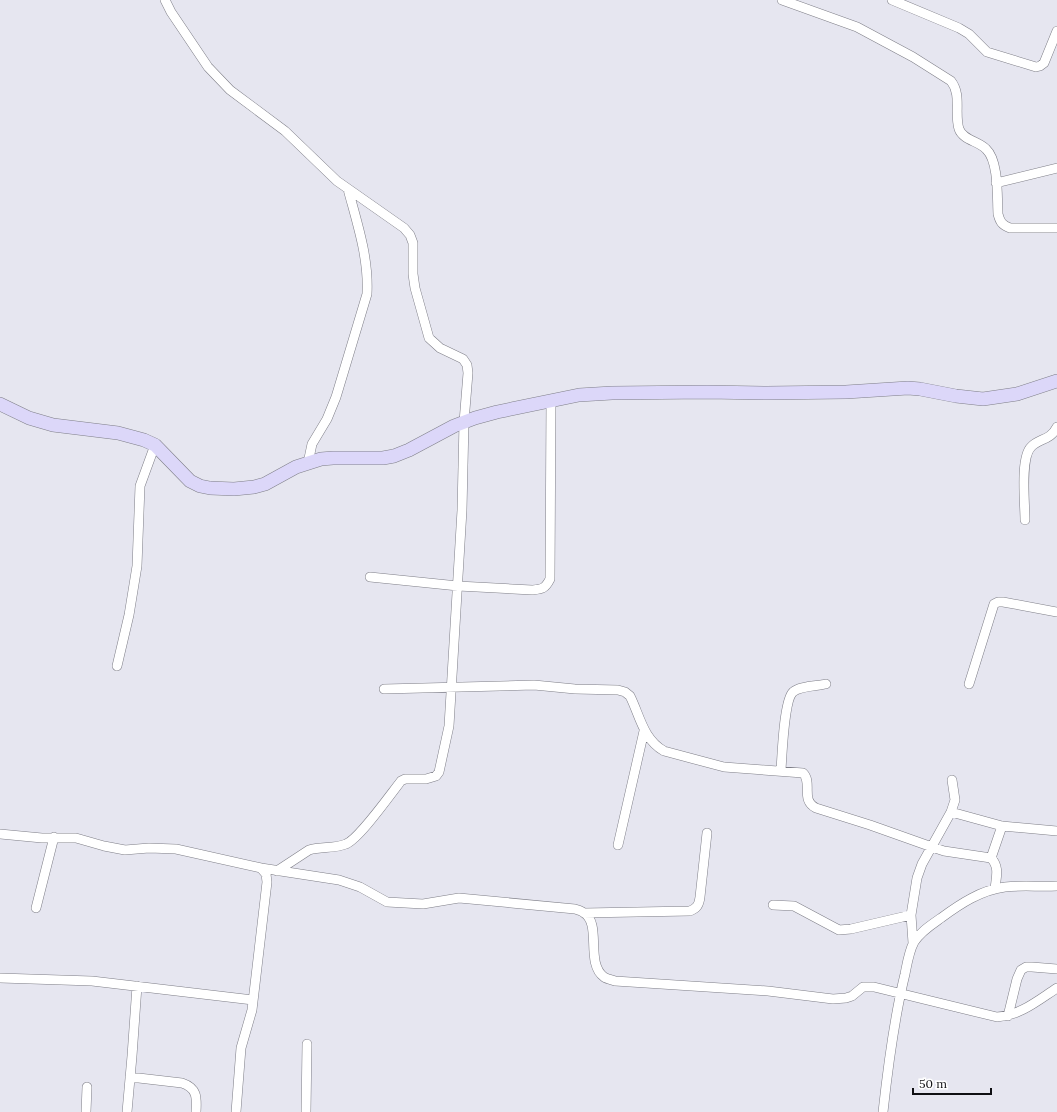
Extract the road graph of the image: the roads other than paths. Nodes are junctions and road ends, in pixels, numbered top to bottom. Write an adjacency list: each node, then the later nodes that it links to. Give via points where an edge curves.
1 (165, 0): 7 (street, via 208,67 221,81 285,131 322,168)
2 (782, 0): 6 (street, via 857,27 951,81 957,93 960,131 965,137 987,149 993,161)
3 (892, 0): 4 (street, via 959,28 987,52 1031,66 1040,66 1044,63)
4 (1057, 31)
5 (1057, 168): 6 (street)
6 (996, 183): 8 (street, via 998,214 1003,225 1010,228)
7 (348, 189): 13 (street, via 404,228 410,235 413,244 412,269 415,288 429,338 440,348 463,359 467,365); 16 (street, via 363,244 367,294 336,396 327,419 309,451)
8 (1057, 228)
9 (1057, 381): 10 (street); 11 (street, via 1017,394 983,399 908,388 846,392 595,394)
10 (1057, 385)
11 (550, 400): 13 (street); 19 (street, via 550,579 547,586 532,590)
12 (0, 404): 15 (street, via 53,426 118,433)
13 (464, 422): 16 (street, via 394,456 333,458); 19 (street)
14 (1057, 427): 17 (street, via 1054,433 1032,446 1027,452 1024,469)
15 (155, 445): 16 (street, via 190,480 210,488 254,487); 21 (street, via 140,486 137,566 130,615)
16 (308, 462)
17 (1025, 520)
18 (370, 577): 19 (street)
19 (458, 586): 24 (street)
20 (1057, 612): 23 (street, via 1003,602 994,604)
21 (117, 666)
22 (826, 684): 27 (street, via 793,691 784,729)
23 (969, 684)
24 (452, 687): 25 (street); 26 (street, via 534,685 625,692 630,696); 39 (street, via 446,743 436,776 426,779 404,779 352,840 338,846 309,850)
25 (384, 689)
26 (644, 731): 27 (street, via 652,743 664,751 724,767); 35 (street)
27 (781, 770): 36 (street, via 798,771 805,775 807,798 812,806)
28 (952, 780): 29 (street, via 955,800)
29 (951, 812): 30 (street); 36 (street)
30 (1002, 826): 31 (street); 37 (street)
31 (1057, 830)
32 (0, 834): 34 (street)
33 (707, 834): 44 (street, via 700,897 696,909)
34 (54, 837): 38 (street, via 76,838 125,850 176,849); 43 (street)
35 (618, 845)
36 (932, 847): 37 (street); 45 (street, via 917,878)
37 (991, 858): 41 (street, via 997,868)
38 (261, 868): 39 (street); 52 (street, via 266,874 267,882)
39 (277, 871): 44 (street, via 339,880 360,887 387,902 423,904 459,898 575,909)
40 (1057, 886): 41 (street)
41 (995, 889): 46 (street, via 962,904 925,930)
42 (773, 905): 45 (street, via 794,906 839,930)
43 (36, 908)
44 (584, 913): 51 (street, via 590,920 597,970 604,977 615,981 752,990 833,999 852,996 868,986)
45 (911, 915): 46 (street)
46 (913, 943): 51 (street)
47 (1057, 968): 53 (street, via 1032,967 1021,970)
48 (0, 978): 49 (street, via 92,981)
49 (137, 986): 52 (street); 55 (street)
50 (1057, 988): 53 (street)
51 (900, 993): 53 (street, via 997,1017); 62 (street)
52 (253, 1000): 60 (street, via 241,1048)
53 (1008, 1016)
54 (307, 1044): 61 (street)
55 (130, 1077): 58 (street); 59 (street, via 189,1086 195,1092)
56 (87, 1087): 57 (street)
57 (86, 1112)
58 (127, 1112)
59 (196, 1112)
60 (236, 1112)
61 (306, 1112)
62 (883, 1112)

